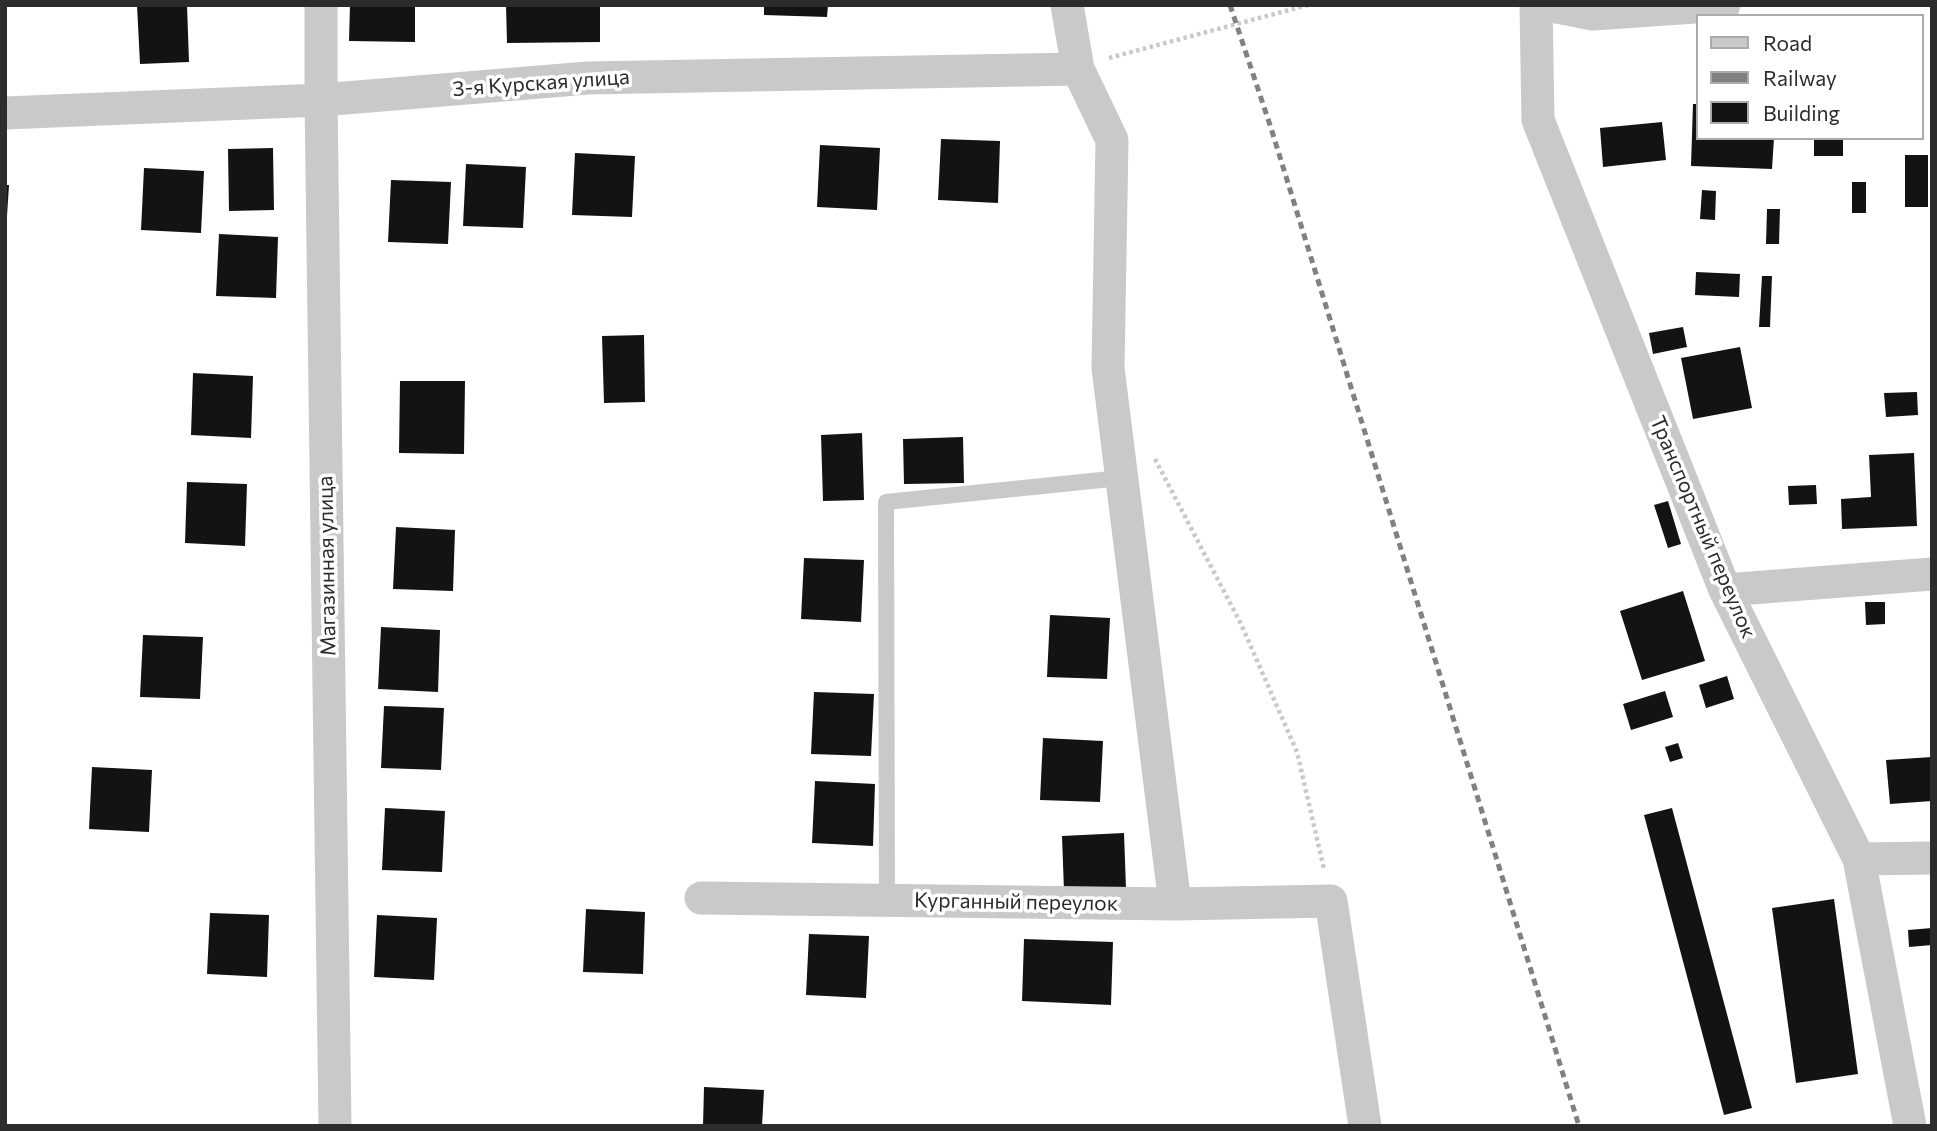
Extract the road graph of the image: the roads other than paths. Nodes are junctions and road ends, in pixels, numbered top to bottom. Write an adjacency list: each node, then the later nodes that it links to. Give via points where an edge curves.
1 (321, 5): 7 (street, Магазинная улица)
2 (1067, 5): 6 (street)
3 (1536, 5): 11 (street, Транспортный переулок, via 1538,120)
4 (1547, 5): 5 (street, via 1593,14)
5 (1724, 5)
6 (1090, 64): 7 (street, 3-я Курская улица, via 588,78); 9 (street, via 1112,140 1108,368)
7 (321, 100): 8 (street, 3-я Курская улица); 17 (street, Магазинная улица)
8 (5, 113)
9 (1121, 478): 15 (lane, via 886,502); 16 (street)
10 (1932, 574): 11 (street)
11 (1725, 590): 12 (street, Транспортный переулок)
12 (1859, 859): 13 (street); 19 (street, Транспортный переулок)
13 (1932, 859)
14 (701, 898): 15 (street, Курганный переулок)
15 (887, 900): 16 (street, Курганный переулок)
16 (1175, 904): 18 (street, Курганный переулок, via 1331,901)
17 (335, 1126)
18 (1365, 1126)
19 (1910, 1126)

